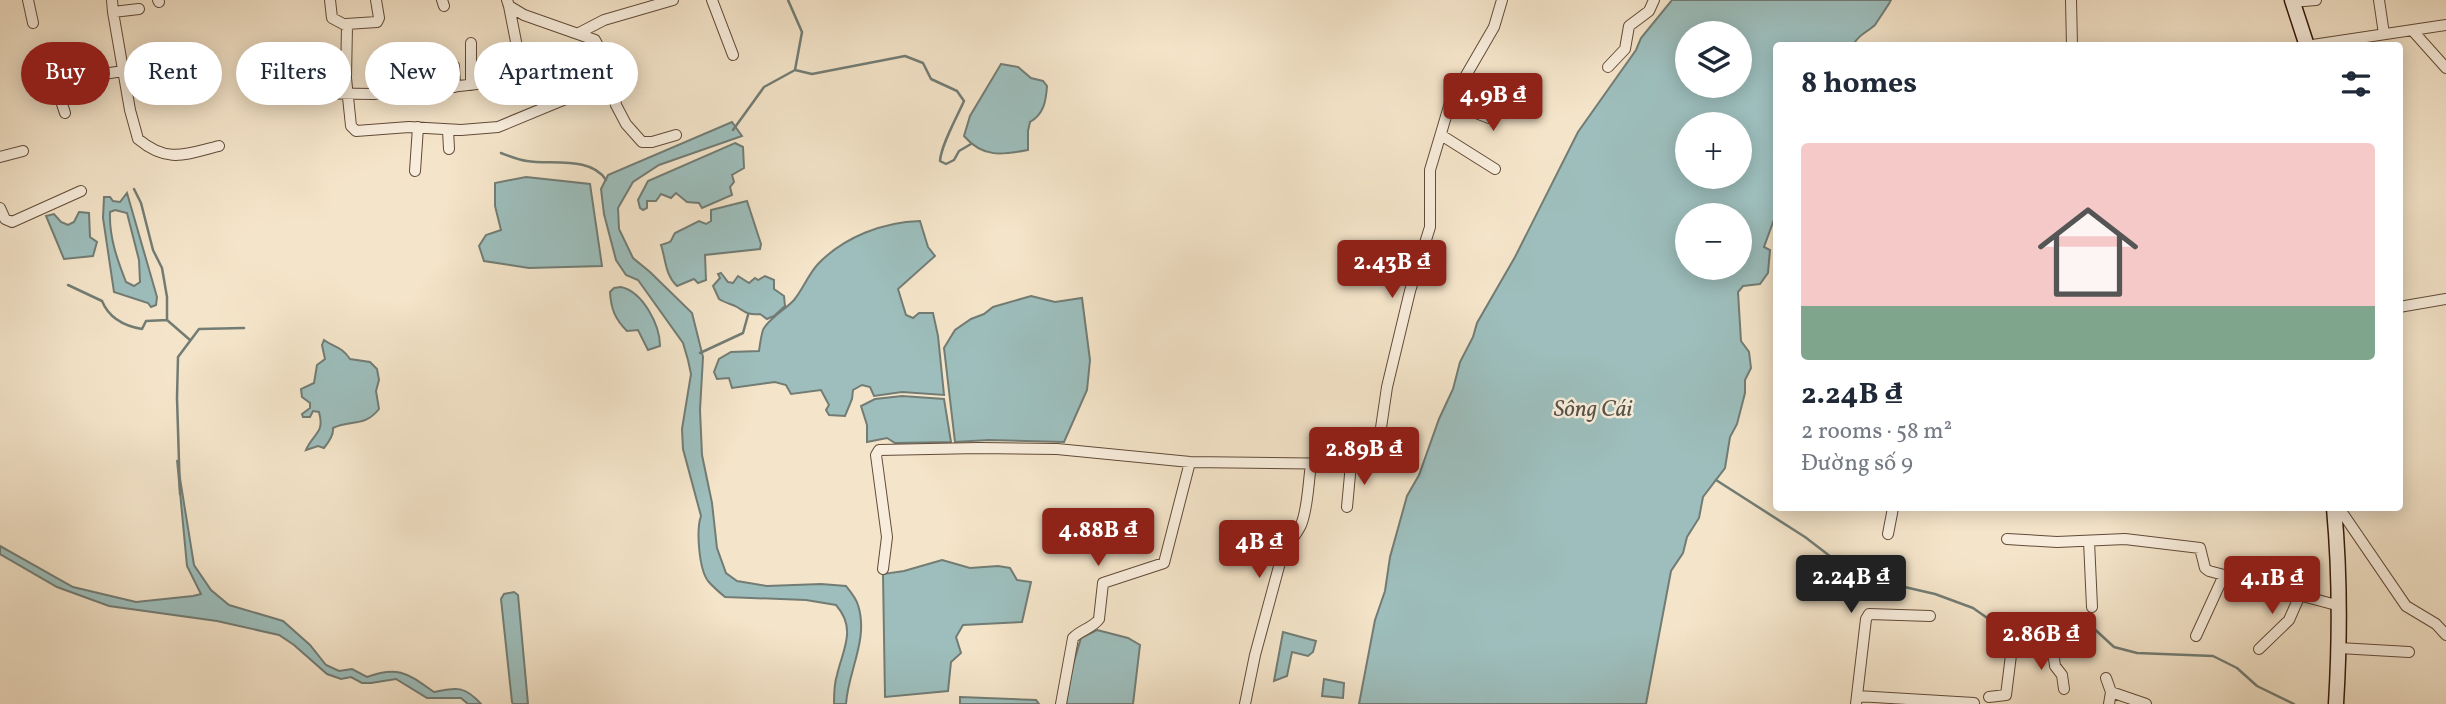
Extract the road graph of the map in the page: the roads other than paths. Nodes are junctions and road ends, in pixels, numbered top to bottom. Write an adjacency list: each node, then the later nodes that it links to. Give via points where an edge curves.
1 (29, 0): 18 (street)
2 (112, 0): 16 (street)
3 (330, 0): 19 (street, via 332,18)
4 (376, 0): 19 (street, via 377,22)
5 (673, 0): 22 (street, via 604,20)
6 (712, 0): 30 (street)
7 (1502, 0): 38 (street, via 1494,27)
8 (1654, 0): 31 (street, via 1649,11 1629,26 1625,49)
9 (2065, 0): 17 (street)
10 (2071, 0): 17 (street)
11 (2316, 0): 13 (street)
12 (2379, 0): 23 (street)
13 (2292, 1): 27 (main road)
14 (508, 3): 22 (street, via 524,15); 25 (street)
15 (139, 9): 16 (street)
16 (113, 12): 33 (street)
17 (2071, 19): 26 (street)
18 (33, 23)
19 (346, 24): 24 (street)
20 (2446, 25): 21 (street)
21 (2412, 30): 23 (street); 32 (street)
22 (579, 33): 46 (street, via 599,44 616,79 617,105 634,135 642,142)
23 (2384, 34): 28 (street)
24 (347, 42)
25 (516, 42)
26 (2072, 42)
27 (2305, 42)
28 (2332, 42)
29 (471, 43): 37 (street, via 474,85)
30 (733, 55)
31 (1608, 67)
32 (2446, 68)
33 (123, 71): 34 (street); 35 (street)
34 (110, 73)
35 (124, 76)
36 (1504, 83): 38 (street, via 1489,118)
37 (460, 87)
38 (1450, 103): 47 (street)
39 (62, 105): 43 (street)
40 (130, 105): 48 (street, via 138,138 145,144 173,156)
41 (349, 105): 44 (street, via 352,129 361,132)
42 (551, 105): 45 (street, via 498,127)
43 (65, 113)
44 (418, 127): 45 (street); 53 (street)
45 (448, 130): 49 (street)
46 (676, 135)
47 (1441, 135): 52 (street); 59 (street, via 1430,170 1430,227 1387,387 1377,455 1369,462)
48 (219, 146)
49 (449, 149)
50 (23, 151): 51 (street)
51 (0, 158)
52 (1495, 169)
53 (415, 170)
54 (81, 191): 55 (street, via 12,222)
55 (0, 208)
56 (2446, 299): 57 (street)
57 (2403, 306)
58 (1190, 463): 60 (street); 68 (street, via 1057,449 879,450 887,537); 88 (street, via 1164,563 1103,583 1099,619 1073,638)
59 (1351, 464): 60 (street); 61 (street)
60 (1311, 465): 89 (street, via 1303,521 1284,548)
61 (1347, 507)
62 (1892, 511): 65 (street)
63 (2334, 511): 71 (main road)
64 (2341, 511): 74 (street, via 2406,606)
65 (1888, 534)
66 (2007, 539): 67 (street)
67 (2089, 541): 69 (street, via 2125,539 2200,548 2205,568); 72 (street)
68 (883, 569)
69 (2224, 575): 70 (street); 75 (street)
70 (2300, 595): 71 (street); 77 (street, via 2289,620)
71 (2340, 606): 76 (main road)
72 (2092, 607)
73 (1930, 616): 85 (street, via 1869,614)
74 (2446, 635)
75 (2196, 636)
76 (2339, 648): 79 (street); 87 (main road)
77 (2259, 649)
78 (2053, 651): 82 (street)
79 (2409, 652)
80 (2011, 655): 84 (street, via 2006,695)
81 (2106, 678): 83 (street)
82 (2064, 689)
83 (2111, 692): 90 (street); 91 (street)
84 (1989, 697)
85 (1857, 700): 86 (street)
86 (1975, 703)
87 (2336, 703)
88 (1061, 704)
89 (1245, 704)
90 (2109, 704)
91 (2146, 704)

